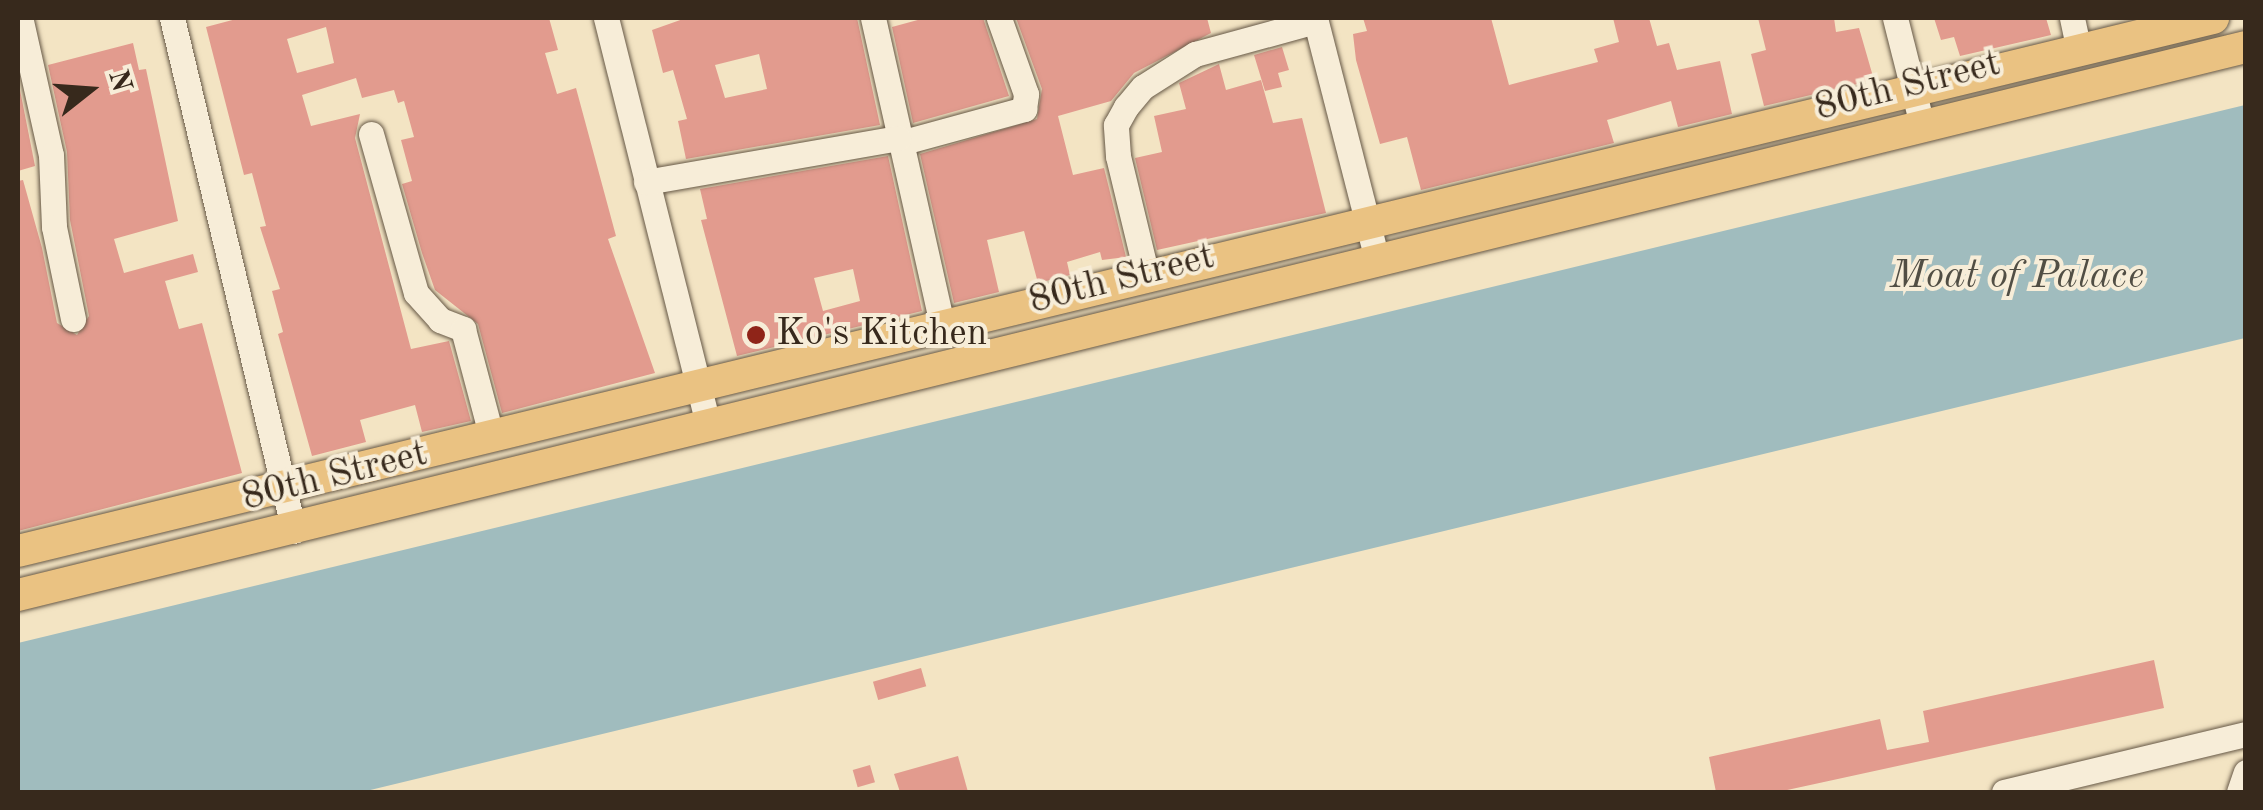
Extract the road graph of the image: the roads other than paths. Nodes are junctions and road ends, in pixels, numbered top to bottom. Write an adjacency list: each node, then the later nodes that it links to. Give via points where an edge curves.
1 (172, 18): 25 (street)
2 (606, 18): 16 (street)
3 (874, 18): 15 (street)
4 (999, 18): 15 (street, via 1026,94 1024,109)
5 (1895, 18): 12 (street)
6 (2072, 18): 11 (street)
7 (2213, 18): 11 (main road, 80th Street)
8 (1315, 19): 17 (street); 19 (street, via 1195,54 1143,86 1126,107 1116,125 1118,156)
9 (25, 20): 20 (street)
10 (2246, 47): 13 (main road, 80th Street)
11 (2079, 52): 12 (main road, 80th Street)
12 (1912, 91): 13 (street); 17 (main road, 80th Street)
13 (1922, 125): 18 (main road, 80th Street)
14 (371, 134): 24 (street, via 416,293 440,320 464,329)
15 (899, 140): 16 (street); 21 (street)
16 (646, 182): 22 (street)
17 (1368, 224): 18 (street); 19 (main road, 80th Street)
18 (1377, 259): 23 (main road, 80th Street)
19 (1147, 276): 21 (main road, 80th Street)
20 (74, 319)
21 (942, 324): 22 (main road, 80th Street)
22 (698, 384): 23 (street); 24 (main road, 80th Street)
23 (707, 420): 26 (main road, 80th Street)
24 (491, 434): 25 (main road, 80th Street)
25 (282, 487): 26 (street); 27 (main road, 80th Street)
26 (294, 531): 28 (main road, 80th Street)
27 (18, 551)
28 (18, 594)
29 (2246, 734): 31 (street)
30 (2246, 772): 32 (street)
31 (2004, 792)
32 (2239, 792)

